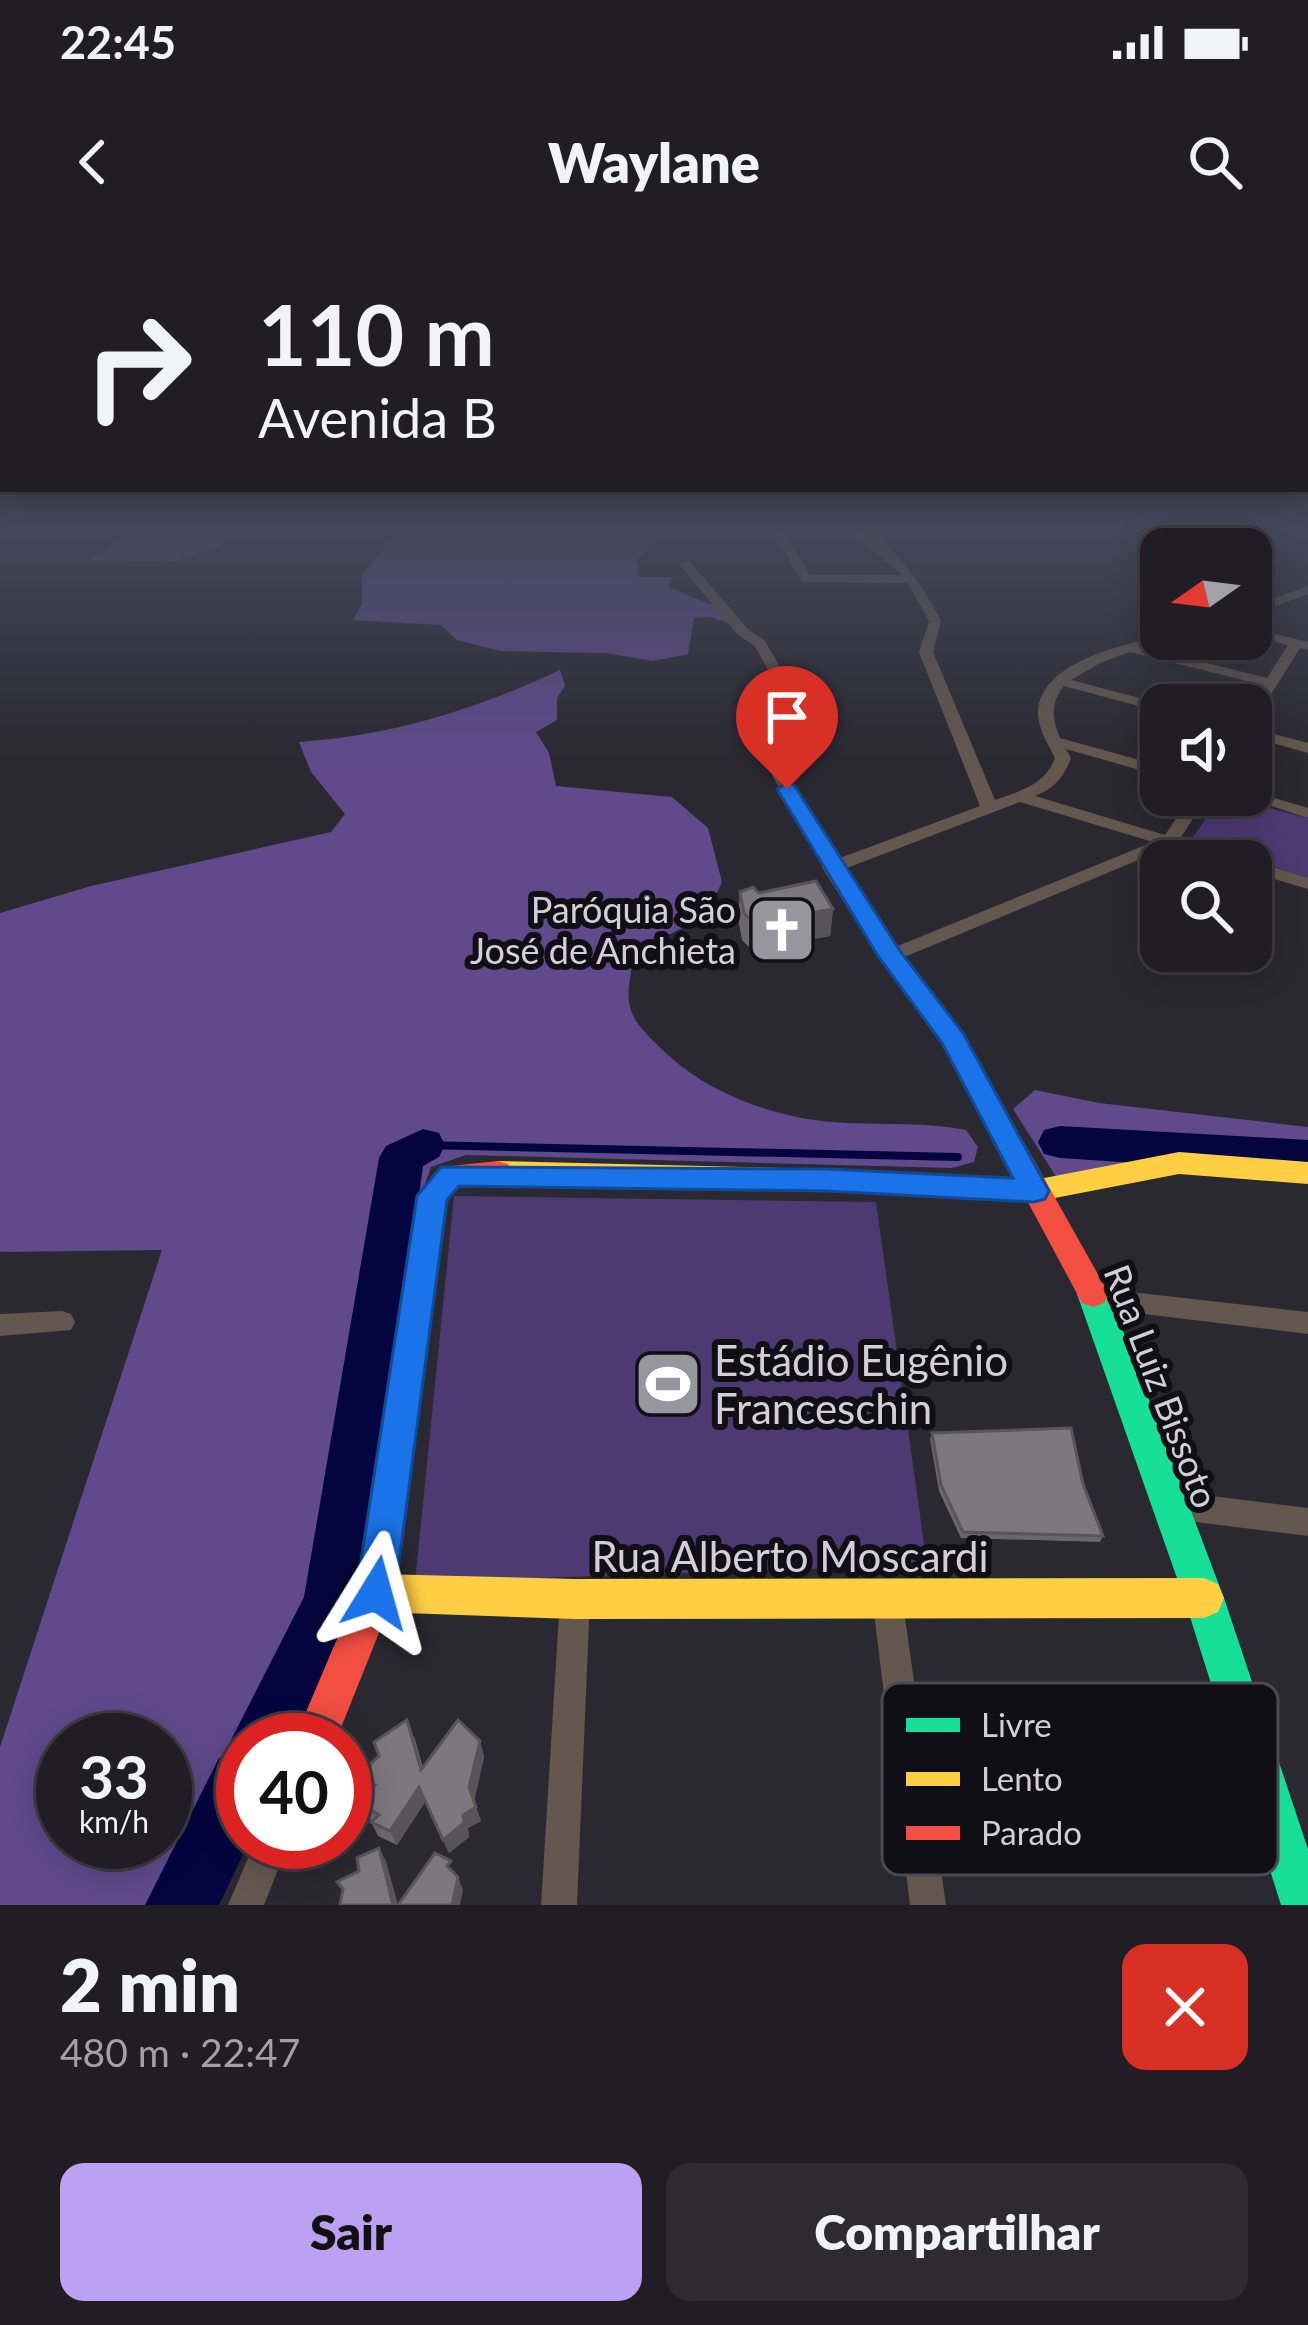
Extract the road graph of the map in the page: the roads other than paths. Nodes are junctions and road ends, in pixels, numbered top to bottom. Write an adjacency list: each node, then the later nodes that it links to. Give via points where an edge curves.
1 (722, 608): 20 (street, Rua Luiz Bissoto, via 760,644 784,686 772,740 781,777)
2 (928, 608): 16 (street, via 935,621 926,652)
3 (1272, 637): 5 (street)
4 (1140, 645): 6 (street)
5 (1302, 645): 8 (street)
6 (1129, 648): 7 (street); 8 (street)
7 (1060, 681): 9 (street); 11 (street, via 1046,707)
8 (1271, 683)
9 (1140, 702)
10 (1272, 738): 12 (street)
11 (1055, 741): 13 (street); 14 (street, via 1063,758 1058,774)
12 (1308, 748)
13 (1140, 765)
14 (1021, 797): 16 (street); 18 (street)
15 (1272, 803): 17 (street)
16 (990, 809): 20 (street)
17 (1308, 813)
18 (1167, 840)
19 (1140, 853): 23 (street)
20 (833, 867): 23 (street, Rua Luiz Bissoto)
21 (1272, 873): 22 (street)
22 (1308, 884)
23 (890, 956): 25 (street, Rua Luiz Bissoto, via 954,1040)
24 (1308, 1173): 25 (street, via 1179,1163)
25 (1034, 1191): 26 (street, Rua Luiz Bissoto); 32 (street, via 451,1175 432,1196)
26 (1095, 1298): 28 (street); 30 (street, Rua Luiz Bissoto)
27 (62, 1322): 29 (street)
28 (1308, 1323)
29 (0, 1325)
30 (1171, 1504): 31 (street); 34 (street, Rua Luiz Bissoto)
31 (1308, 1522)
32 (376, 1593): 35 (street, Rua Alberto Moscardi); 38 (street)
33 (887, 1597): 34 (street, Rua Alberto Moscardi); 35 (street, Rua Alberto Moscardi); 36 (street)
34 (1204, 1598): 37 (street, Rua Luiz Bissoto)
35 (575, 1599): 43 (street)
36 (898, 1683)
37 (1232, 1683)
38 (326, 1713)
39 (1278, 1825): 45 (street, Rua Luiz Bissoto)
40 (261, 1869): 42 (street)
41 (924, 1875): 44 (street)
42 (246, 1905)
43 (559, 1905)
44 (928, 1905)
45 (1304, 1905)

